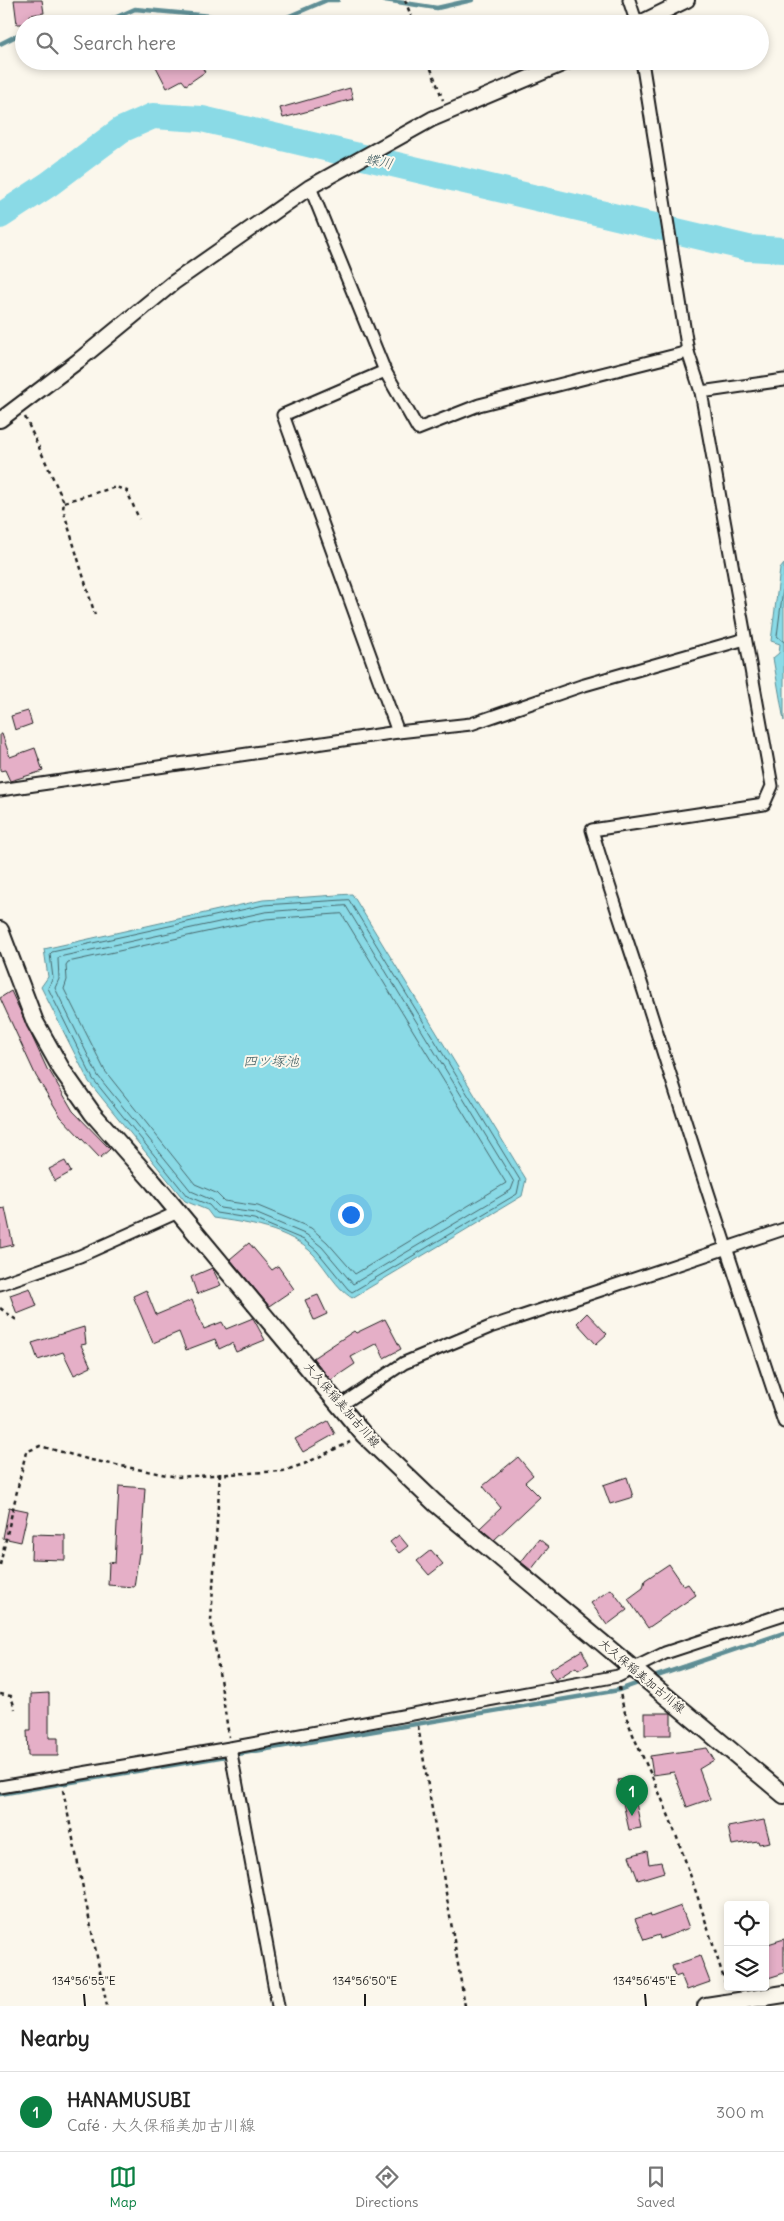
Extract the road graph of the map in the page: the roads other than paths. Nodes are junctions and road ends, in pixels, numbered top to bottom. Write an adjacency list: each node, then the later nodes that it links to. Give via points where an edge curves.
1 (629, 0): 3 (street)
2 (687, 0): 4 (street)
3 (635, 15)
4 (656, 15)
5 (548, 70): 7 (street, via 448,112)
6 (643, 70): 8 (street)
7 (310, 187): 9 (street); 12 (street, via 173,283)
8 (688, 352): 9 (street, via 479,405 418,429); 11 (street)
9 (385, 371): 14 (street, via 283,415)
10 (784, 380): 11 (street)
11 (701, 392): 13 (street)
12 (0, 420)
13 (745, 639): 14 (street, via 581,686 471,724); 19 (street, via 772,786 764,804 592,830)
14 (398, 732): 15 (street)
15 (0, 790)
16 (0, 930): 17 (main road, 大久保稲美加古川線, via 35,1022 62,1070 93,1114)
17 (178, 1212): 20 (street, via 80,1256); 21 (main road, 大久保稲美加古川線)
18 (784, 1229): 19 (street)
19 (725, 1248): 21 (street, via 490,1327 404,1363); 22 (street)
20 (0, 1284)
21 (341, 1405): 24 (main road, 大久保稲美加古川線, via 364,1435 435,1502)
22 (784, 1422)
23 (784, 1614): 24 (street, via 665,1653)
24 (634, 1670): 25 (street, via 618,1676); 27 (main road, 大久保稲美加古川線)
25 (230, 1748): 26 (street); 29 (street)
26 (0, 1787)
27 (784, 1795)
28 (784, 1994): 30 (main road)
29 (278, 2006)
30 (706, 2006)

